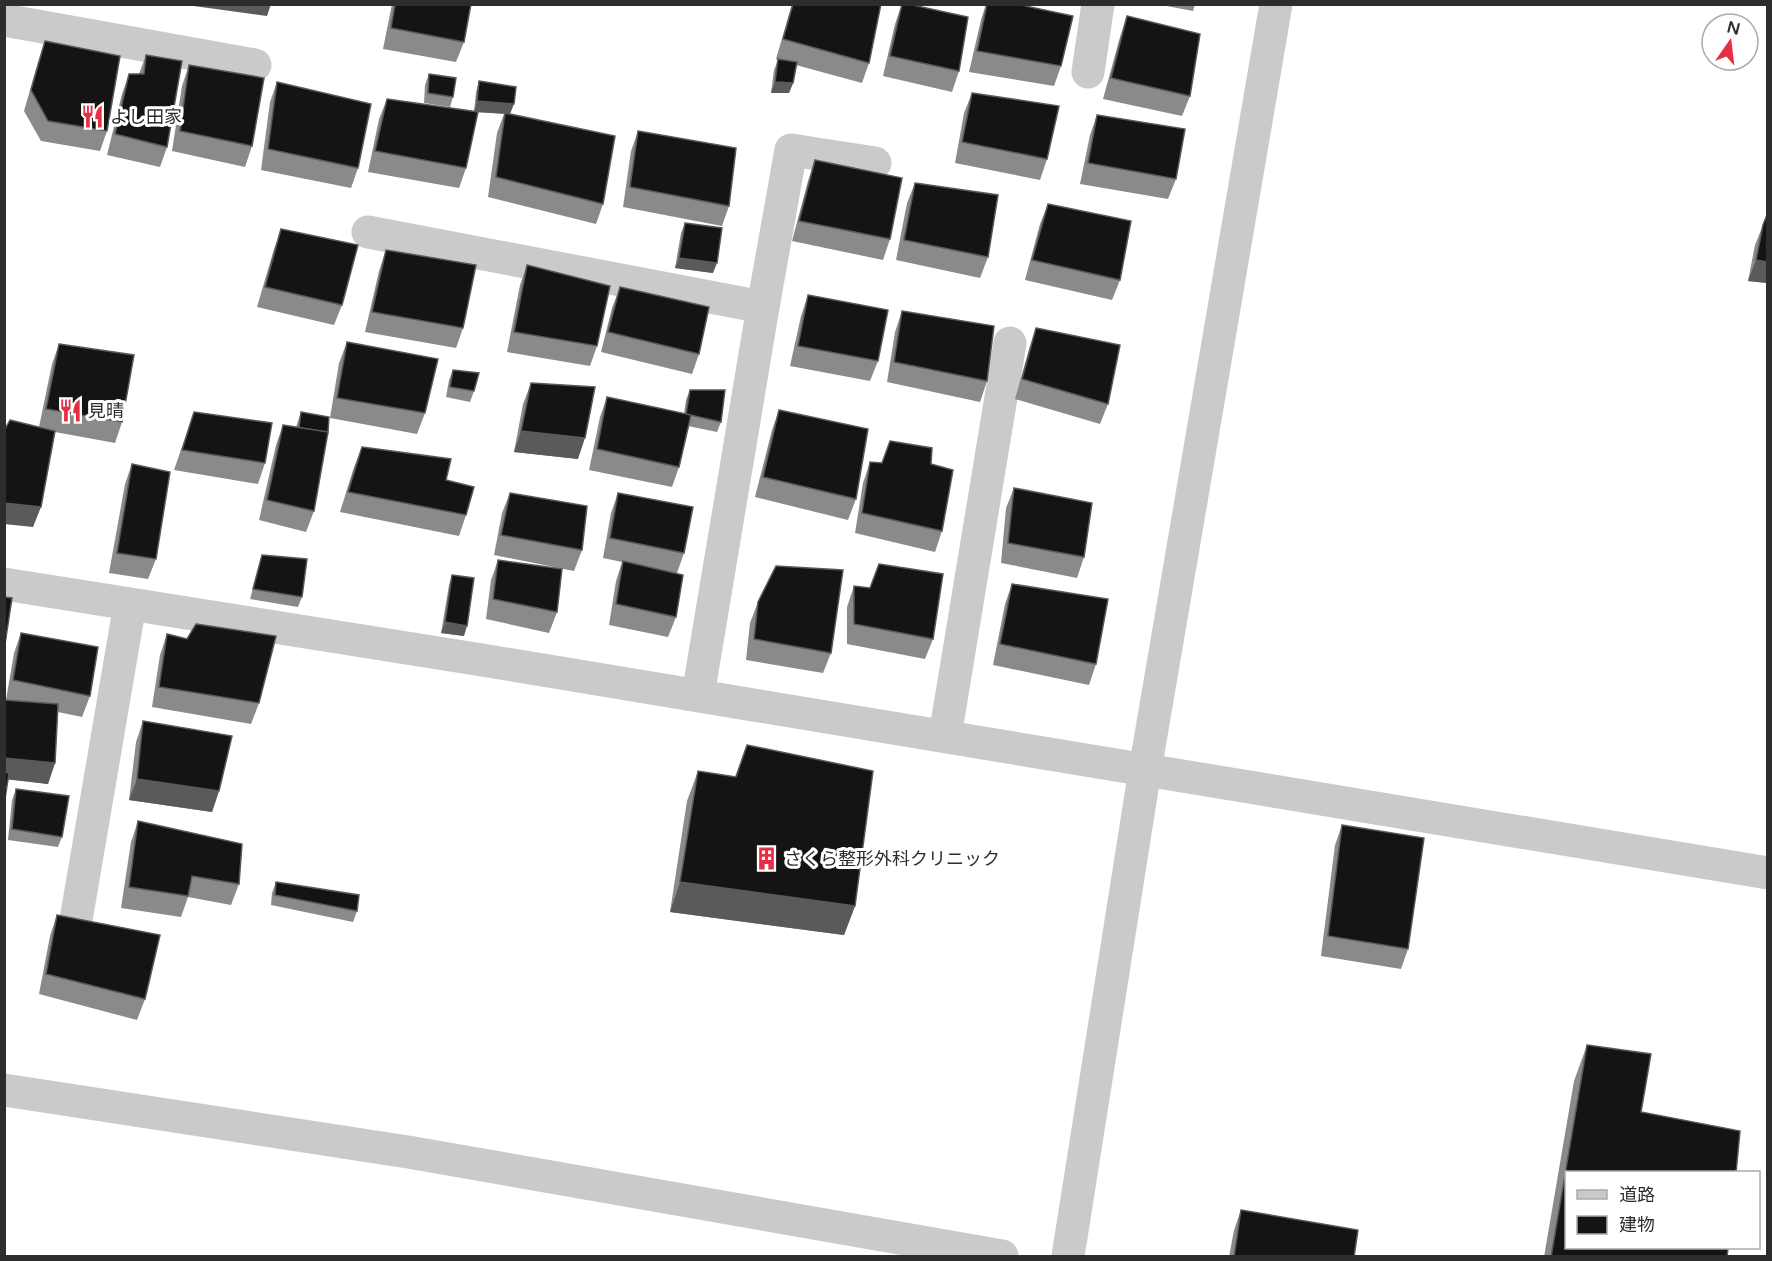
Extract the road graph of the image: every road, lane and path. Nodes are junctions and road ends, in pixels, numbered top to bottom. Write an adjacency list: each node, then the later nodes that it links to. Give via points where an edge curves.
1 (1098, 4): 5 (street)
2 (1276, 4): 14 (street)
3 (4, 20): 4 (street)
4 (255, 65)
5 (1088, 72)
6 (875, 163): 8 (street, via 791,150)
7 (368, 232): 8 (street)
8 (763, 307): 12 (street)
9 (1010, 343): 13 (street)
10 (4, 584): 11 (street)
11 (130, 604): 12 (street); 16 (street)
12 (698, 695): 13 (street)
13 (945, 736): 14 (street)
14 (1145, 770): 15 (street); 19 (street)
15 (1767, 873)
16 (76, 920)
17 (4, 1090): 18 (street, via 408,1152)
18 (1002, 1257)
19 (1068, 1257)

